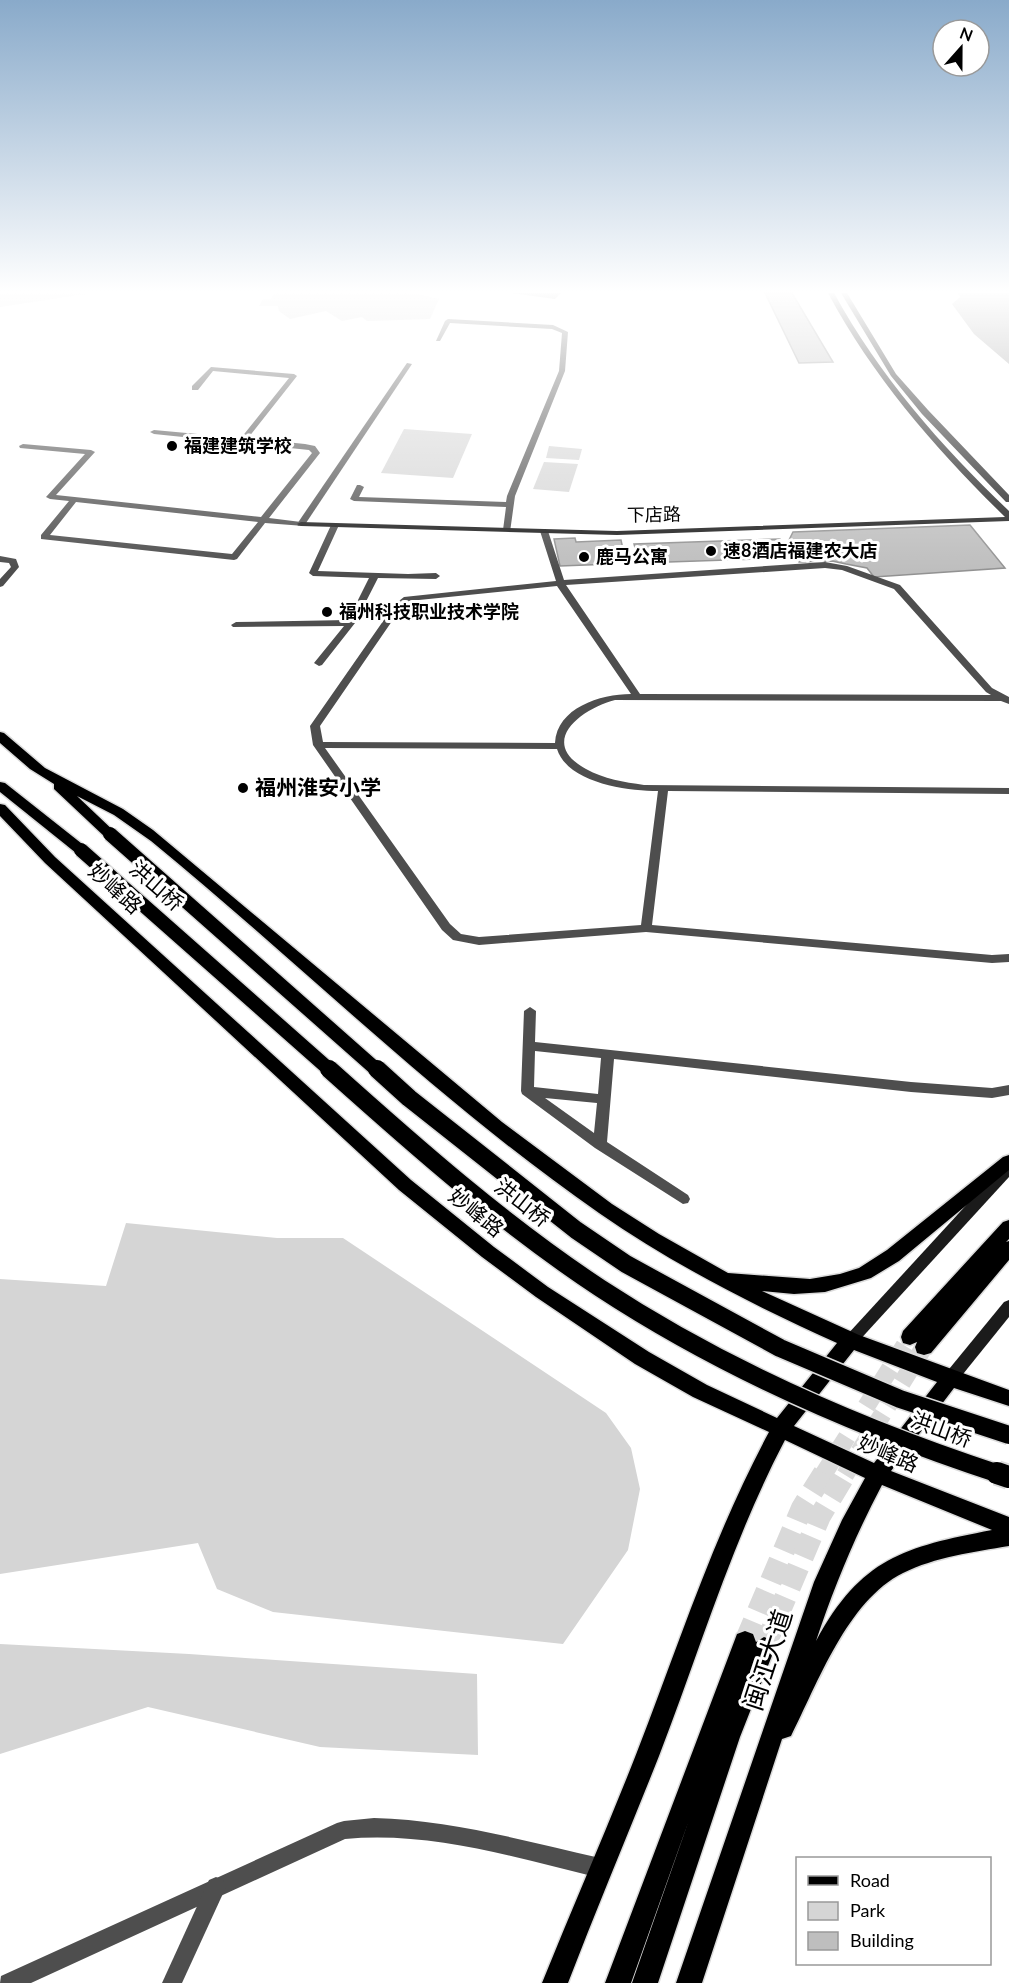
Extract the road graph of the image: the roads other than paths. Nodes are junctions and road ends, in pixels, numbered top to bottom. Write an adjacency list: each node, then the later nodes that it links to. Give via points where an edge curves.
1 (197, 386): 7 (street)
2 (287, 386): 9 (street)
3 (394, 386): 17 (street)
4 (556, 386): 14 (street)
5 (888, 386): 15 (main road)
6 (902, 386): 13 (main road)
7 (195, 388)
8 (154, 432): 9 (street)
9 (243, 441): 16 (street, via 305,446 316,453)
10 (22, 446): 12 (street, via 91,452 50,497)
11 (360, 486): 14 (street, via 354,499)
12 (74, 500): 16 (street); 16 (street, via 44,537 234,557)
13 (1009, 500)
14 (510, 505): 19 (street)
15 (1009, 517): 20 (main road, 下店路, via 789,528)
16 (264, 520): 17 (street)
17 (301, 524): 18 (main road, 下店路)
18 (335, 525): 19 (main road, 下店路); 22 (street, via 313,573)
19 (507, 530): 20 (main road, 下店路)
20 (544, 531): 24 (street)
21 (0, 559): 25 (street, via 13,561 15,567)
22 (375, 576): 23 (street); 26 (street)
23 (436, 576)
24 (559, 583): 29 (street); 30 (street, via 801,566 844,568 890,583 902,591 989,690); 32 (street, via 406,599 315,726)
25 (0, 584)
26 (351, 623): 27 (street); 28 (street)
27 (236, 625)
28 (319, 663)
29 (636, 695): 30 (street); 33 (street, via 601,699 587,705 565,724)
30 (1006, 700)
31 (0, 736): 34 (main road)
32 (318, 745): 33 (street); 39 (street, via 446,927 457,937 479,941)
33 (559, 747): 36 (street, via 575,767 590,775 623,785)
34 (45, 774): 53 (main road, via 144,829 488,1119 606,1209); 59 (main road, bridge, via 409,1098 576,1230 626,1264 789,1352 900,1399)
35 (0, 786): 61 (main road, 洪山桥, bridge, via 81,850 424,1154 593,1283 763,1381 867,1427)
36 (663, 789): 37 (street); 39 (street)
37 (1009, 791)
38 (0, 808): 58 (main road, 妙峰路, via 50,860 405,1185 488,1252 542,1293 642,1358)
39 (646, 928): 40 (street)
40 (1009, 958)
41 (531, 1011): 42 (street)
42 (530, 1046): 43 (street); 45 (street)
43 (608, 1054): 44 (street, via 911,1087 992,1093); 46 (street)
44 (1009, 1090)
45 (527, 1091): 46 (street); 47 (street)
46 (604, 1099): 47 (street)
47 (600, 1144): 50 (street)
48 (1009, 1161): 53 (main road, via 897,1252 857,1277 802,1287)
49 (1009, 1168): 55 (main road)
50 (683, 1199)
51 (1009, 1227): 52 (main road, via 917,1342)
52 (1009, 1248)
53 (722, 1278): 55 (main road, via 771,1305)
54 (1009, 1306): 56 (main road)
55 (851, 1340): 56 (main road); 58 (main road)
56 (950, 1379): 57 (main road); 60 (main road, 闽江大道)
57 (1009, 1398)
58 (780, 1430): 60 (main road, 妙峰路); 65 (main road, via 754,1479 718,1564 647,1756)
59 (1009, 1435)
60 (877, 1474): 62 (main road, 妙峰路); 64 (main road, 闽江大道, via 825,1582)
61 (1009, 1477)
62 (1009, 1527)
63 (1009, 1536): 64 (main road, via 903,1564 883,1573 863,1590 834,1629)
64 (764, 1765): 72 (main road, 闽江大道)
65 (600, 1868): 66 (street, via 451,1834 365,1826 344,1830); 69 (main road)
66 (216, 1887): 67 (street); 68 (street)
67 (8, 1983)
68 (172, 1983)
69 (555, 1983)
70 (618, 1983): 71 (main road, via 662,1860 755,1645 729,1737)
71 (645, 1983)
72 (689, 1983)

